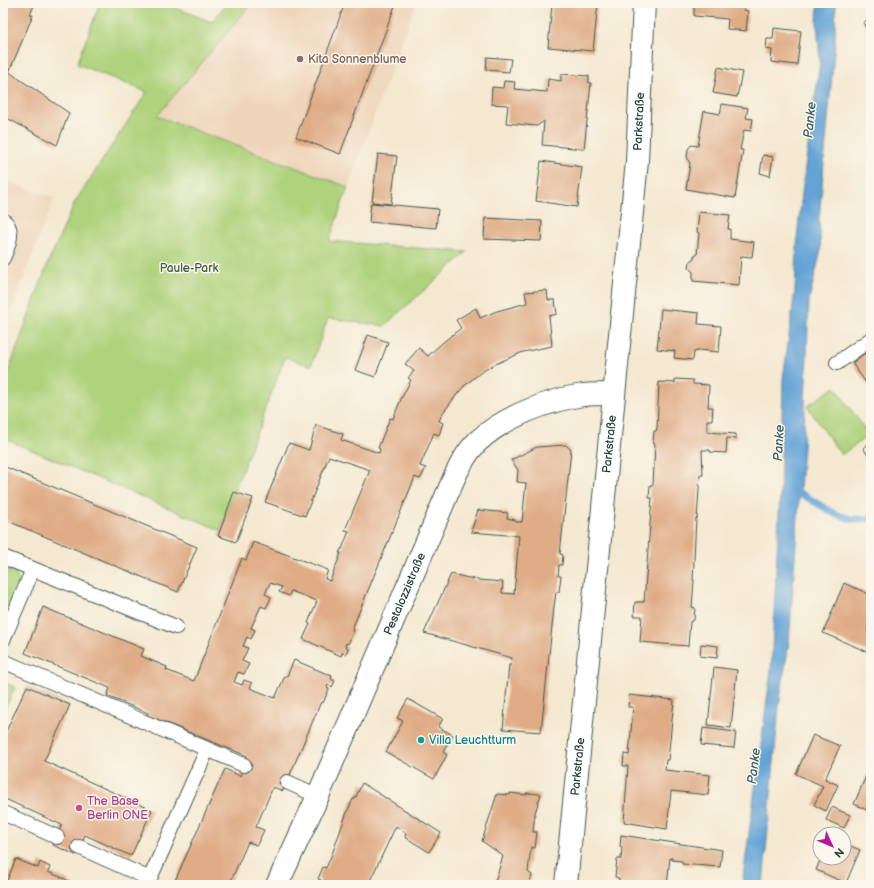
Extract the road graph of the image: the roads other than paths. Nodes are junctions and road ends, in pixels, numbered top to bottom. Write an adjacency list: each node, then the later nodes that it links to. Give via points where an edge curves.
1 (644, 3): 6 (street, Parkstraße, via 637,161)
2 (3, 220): 3 (lane, via 10,228 10,239)
3 (3, 258)
4 (871, 339): 5 (lane)
5 (837, 363)
6 (614, 394): 15 (street, Pestalozzistraße, via 584,395 559,400 513,418 477,442 454,478); 21 (street, Parkstraße)
7 (3, 556): 8 (lane)
8 (33, 568): 9 (lane); 10 (lane)
9 (176, 627)
10 (3, 640)
11 (3, 661): 12 (lane)
12 (207, 750): 13 (lane); 19 (lane)
13 (244, 765)
14 (287, 782): 15 (lane)
15 (318, 796): 20 (street, Pestalozzistraße)
16 (3, 813): 17 (lane)
17 (57, 837)
18 (79, 847): 19 (lane)
19 (148, 882)
20 (277, 885)
21 (566, 885)

